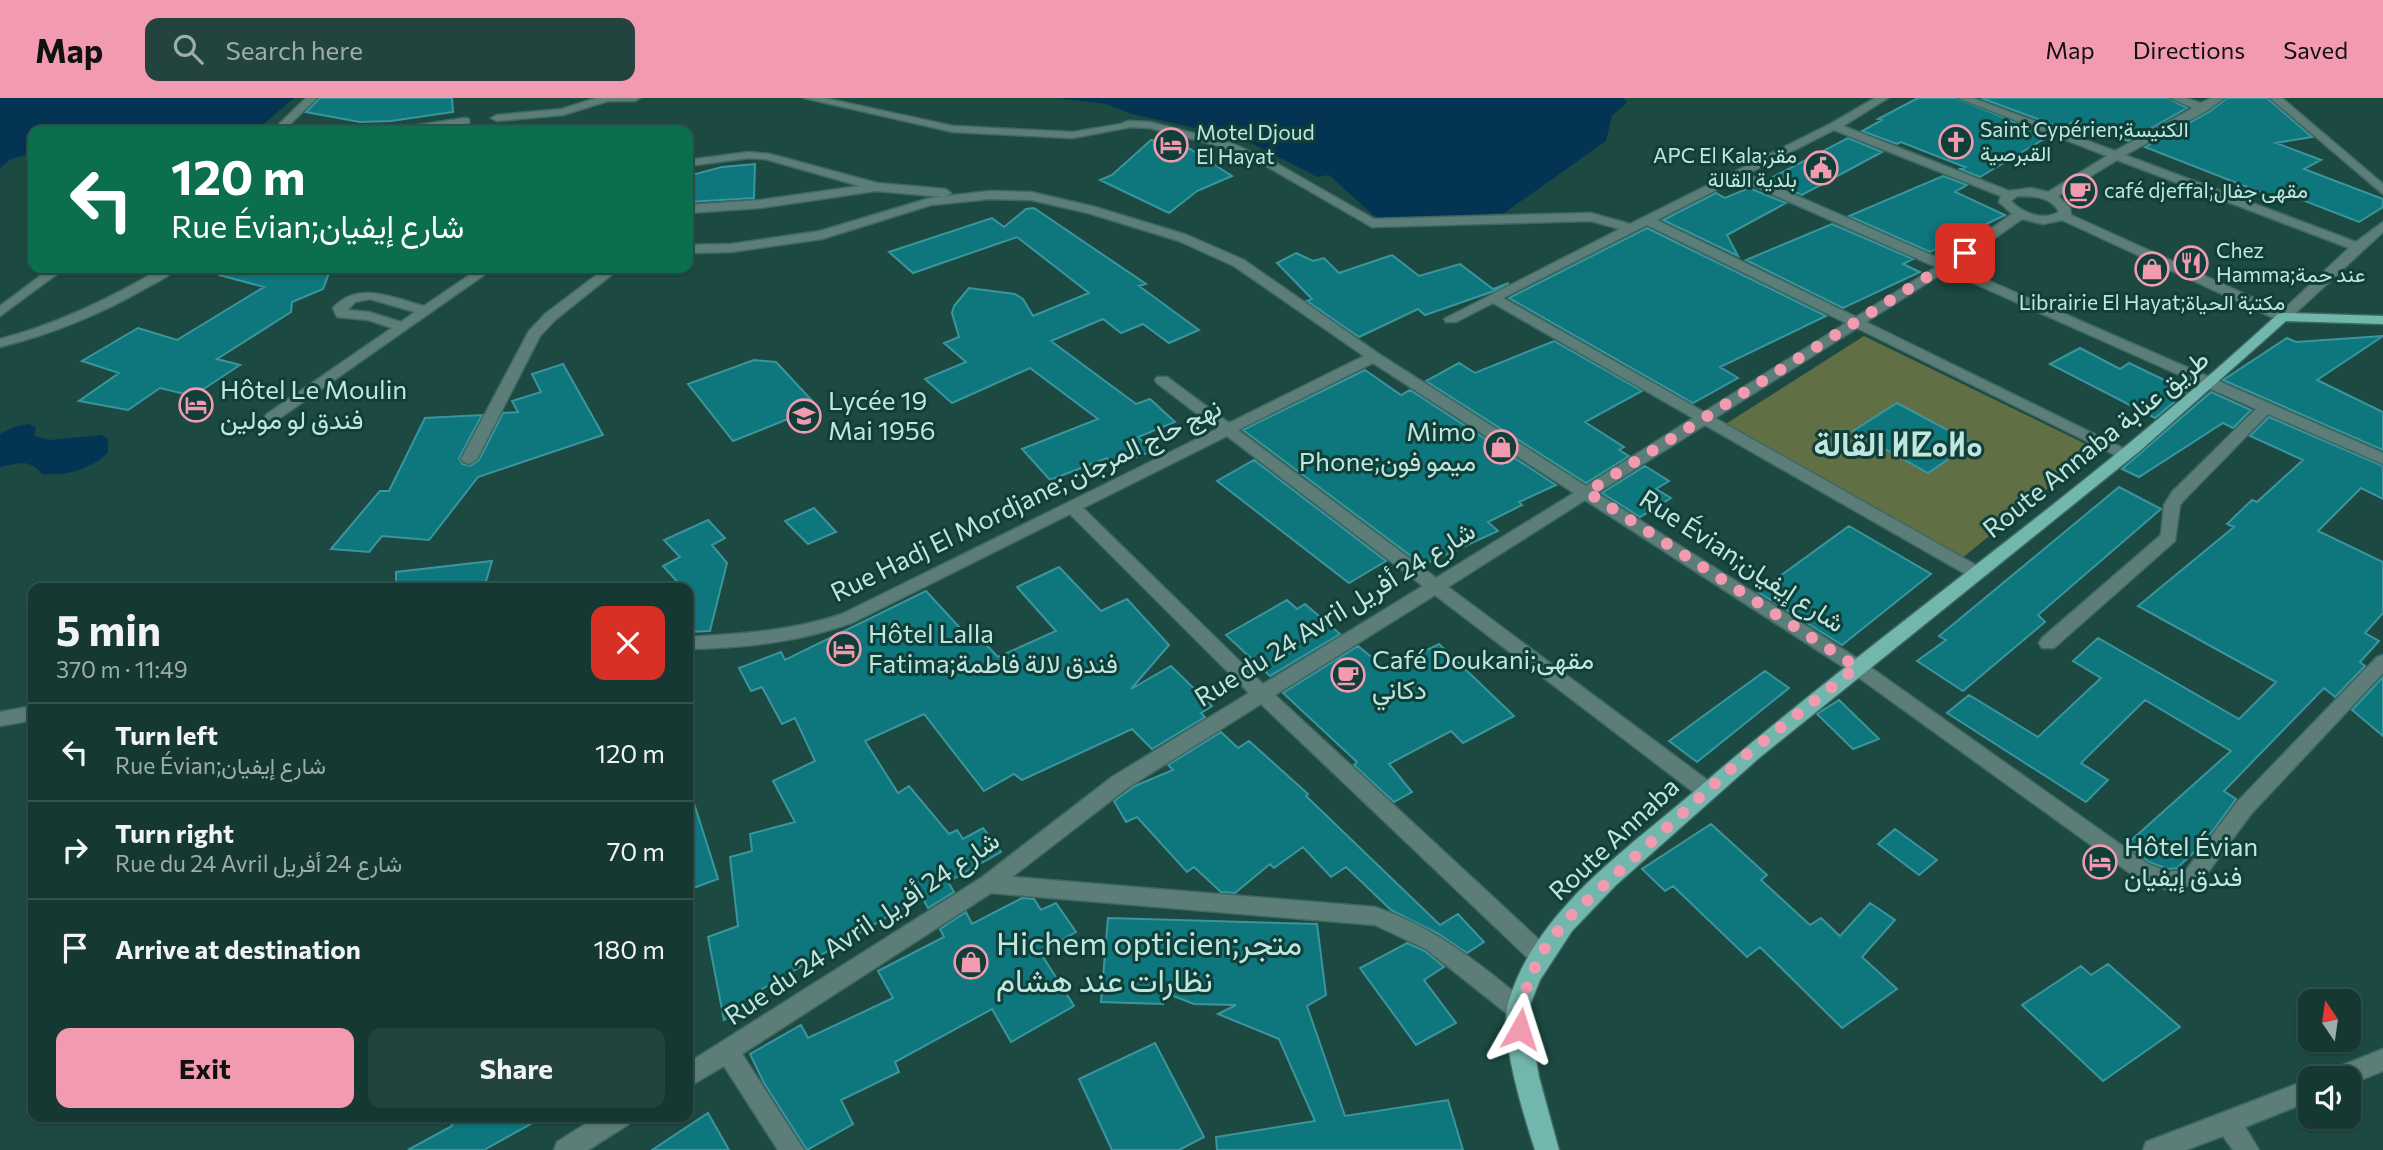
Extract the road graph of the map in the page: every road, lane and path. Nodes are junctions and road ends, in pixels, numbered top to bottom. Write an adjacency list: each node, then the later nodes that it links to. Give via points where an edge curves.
1 (312, 98): 12 (street)
2 (635, 98): 10 (street)
3 (809, 98): 28 (street, via 953,129 1065,135 1128,124 1150,125 1227,145 1270,164 1372,223 1591,217)
4 (1883, 98): 14 (street)
5 (1963, 98): 15 (street)
6 (2175, 98): 9 (street)
7 (2219, 98): 9 (street)
8 (2275, 98): 19 (street)
9 (2204, 108): 15 (street)
10 (497, 118)
11 (465, 121): 13 (street)
12 (282, 126)
13 (432, 126)
14 (1834, 126): 17 (street); 21 (street)
15 (2117, 155): 22 (street); 29 (street)
16 (693, 162): 18 (street, Rue Évian;شارع إيفيان, via 766,156)
17 (1739, 175): 26 (street); 31 (street)
18 (876, 187): 20 (street, Rue Évian;شارع إيفيان); 23 (street, Rue Évian;شارع إيفيان)
19 (2383, 190)
20 (990, 195): 30 (street, Rue Évian;شارع إيفيان, via 930,202 822,235); 45 (street, Rue Évian;شارع إيفيان, via 1060,202 1217,252)
21 (2009, 195): 22 (street, via 2022,192); 24 (street, via 2005,202)
22 (2049, 197): 25 (street, via 2066,209)
23 (693, 209)
24 (2021, 214): 25 (street, via 2040,219); 31 (street, Rue du 24 Avril شارع 24 أفريل)
25 (2063, 216): 39 (street)
26 (1647, 220): 28 (street); 42 (street)
27 (2383, 226): 29 (street)
28 (1632, 228): 36 (street)
29 (2356, 246): 39 (street)
30 (693, 249)
31 (1946, 266): 42 (street, Rue du 24 Avril شارع 24 أفريل); 47 (street)
32 (53, 273): 37 (street)
33 (162, 273): 44 (street, via 78,319)
34 (481, 273): 38 (street)
35 (607, 273): 53 (street, via 534,334)
36 (1493, 298): 40 (street); 50 (street)
37 (0, 312)
38 (425, 312): 43 (street); 43 (street, via 370,295 351,299 340,308 342,314)
39 (2283, 317): 41 (main road); 47 (main road, Route Annaba طريق عنابة)
40 (1451, 319)
41 (2383, 320)
42 (1855, 321): 50 (street, Rue du 24 Avril شارع 24 أفريل); 52 (street)
43 (401, 326): 49 (street)
44 (0, 343)
45 (1374, 357): 51 (street, Rue Hadj El Mordjane; نهج حاج المرجان); 55 (street, Rue Évian;شارع إيفيان)
46 (1162, 380): 51 (street)
47 (2213, 384): 48 (street); 52 (main road, Route Annaba طريق عنابة)
48 (2266, 407): 54 (street); 60 (street, via 2178,496 2172,505 2169,537)
49 (272, 417)
50 (1703, 417): 55 (street, Rue du 24 Avril شارع 24 أفريل); 57 (street)
51 (1229, 430): 56 (street, Rue Hadj El Mordjane; نهج حاج المرجان); 58 (street)
52 (2126, 455): 57 (main road, Route Annaba طريق عنابة)
53 (469, 459)
54 (2383, 459)
55 (1587, 492): 58 (street, Rue du 24 Avril شارع 24 أفريل); 62 (street, Rue Évian;شارع إيفيان)
56 (1073, 508): 59 (street, Rue Hadj El Mordjane; نهج حاج المرجان, via 820,629 764,640); 63 (street)
57 (1975, 572): 62 (main road, Route Annaba طريق عنابة)
58 (1436, 586): 63 (street, Rue du 24 Avril شارع 24 أفريل); 66 (street)
59 (693, 643)
60 (2049, 643)
61 (2383, 662): 62 (street, Rue Évian;شارع إيفيان, via 2244,808 2193,877 2167,881 2141,870)
62 (1857, 667): 66 (main road, Route Annaba)
63 (1263, 695): 67 (street, Rue du 24 Avril شارع 24 أفريل, via 1119,783); 68 (street)
64 (28, 714): 65 (street)
65 (0, 719)
66 (1707, 791): 68 (main road, Route Annaba, via 1566,920)
67 (988, 884): 69 (street, via 1375,916 1440,944); 70 (street, Rue du 24 Avril شارع 24 أفريل)
68 (1540, 955): 69 (main road, Route Annaba)
69 (1518, 1009): 79 (main road, Route Annaba, via 1525,1069)
70 (728, 1052): 73 (street, Rue du 24 Avril شارع 24 أفريل); 78 (street)
71 (2383, 1060): 72 (street)
72 (2361, 1069)
73 (693, 1073)
74 (2298, 1095): 76 (street)
75 (611, 1122): 77 (street)
76 (2228, 1123): 80 (street); 81 (street)
77 (566, 1150)
78 (792, 1150)
79 (1547, 1150)
80 (2155, 1150)
81 (2247, 1150)

